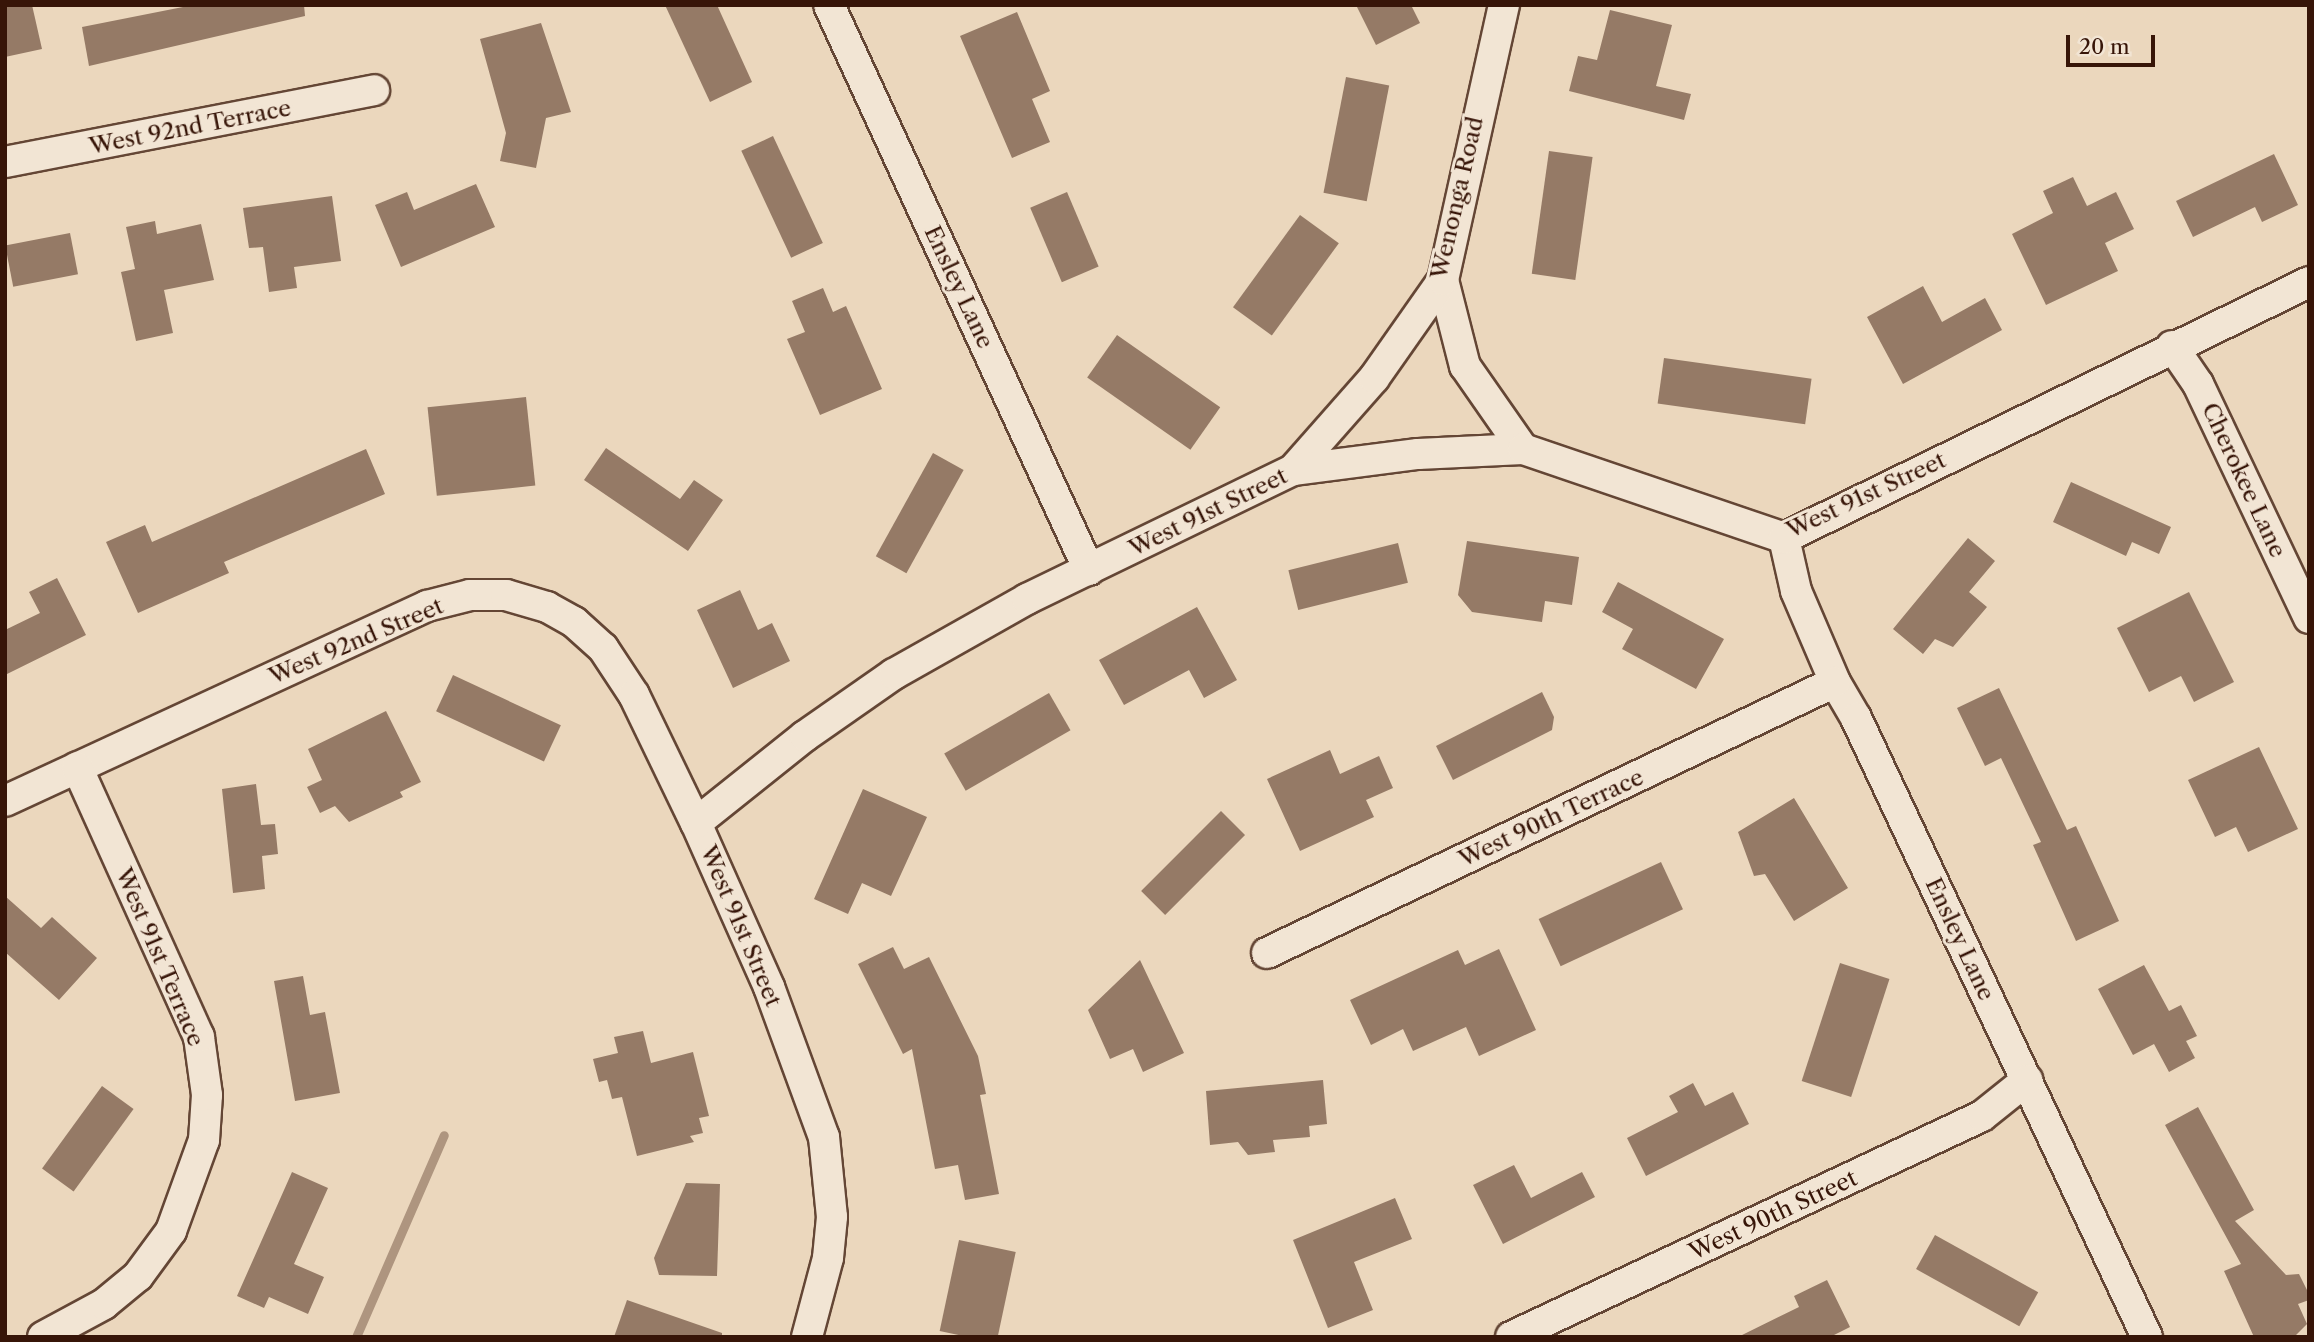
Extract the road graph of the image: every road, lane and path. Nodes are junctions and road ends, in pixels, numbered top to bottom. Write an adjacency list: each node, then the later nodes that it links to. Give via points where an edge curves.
1 (829, 5): 11 (street, Ensley Lane)
2 (1504, 5): 5 (street, Wenonga Road)
3 (374, 90): 4 (street, West 92nd Terrace)
4 (5, 162)
5 (1443, 280): 8 (street, via 1465,366); 9 (street, Wenonga Road, via 1374,378)
6 (2309, 282): 7 (street, West 91st Street)
7 (2172, 346): 10 (street, West 91st Street); 12 (street, Cherokee Lane, via 2198,384)
8 (1523, 449): 9 (street, West 91st Street, via 1418,454); 10 (street, West 91st Street)
9 (1293, 470): 11 (street, West 91st Street)
10 (1784, 538): 13 (street, Ensley Lane, via 1796,590)
11 (1089, 570): 16 (street, West 91st Street, via 972,628 894,674 806,736)
12 (2309, 618)
13 (1835, 682): 17 (street, West 90th Terrace); 18 (street, Ensley Lane)
14 (77, 767): 15 (street, West 92nd Street); 16 (street, West 92nd Street, via 427,606 470,595 506,595 565,617 603,648 634,695); 19 (street, West 91st Terrace, via 199,1037 208,1095 204,1140 172,1231 138,1276 104,1304)
15 (5, 801)
16 (696, 824): 20 (street, West 91st Street, via 769,987 824,1137 831,1217 828,1258)
17 (1267, 953)
18 (2026, 1080): 21 (street, West 90th Street, via 1982,1115); 22 (street, Ensley Lane)
19 (43, 1337)
20 (807, 1337)
21 (1511, 1337)
22 (2147, 1337)

